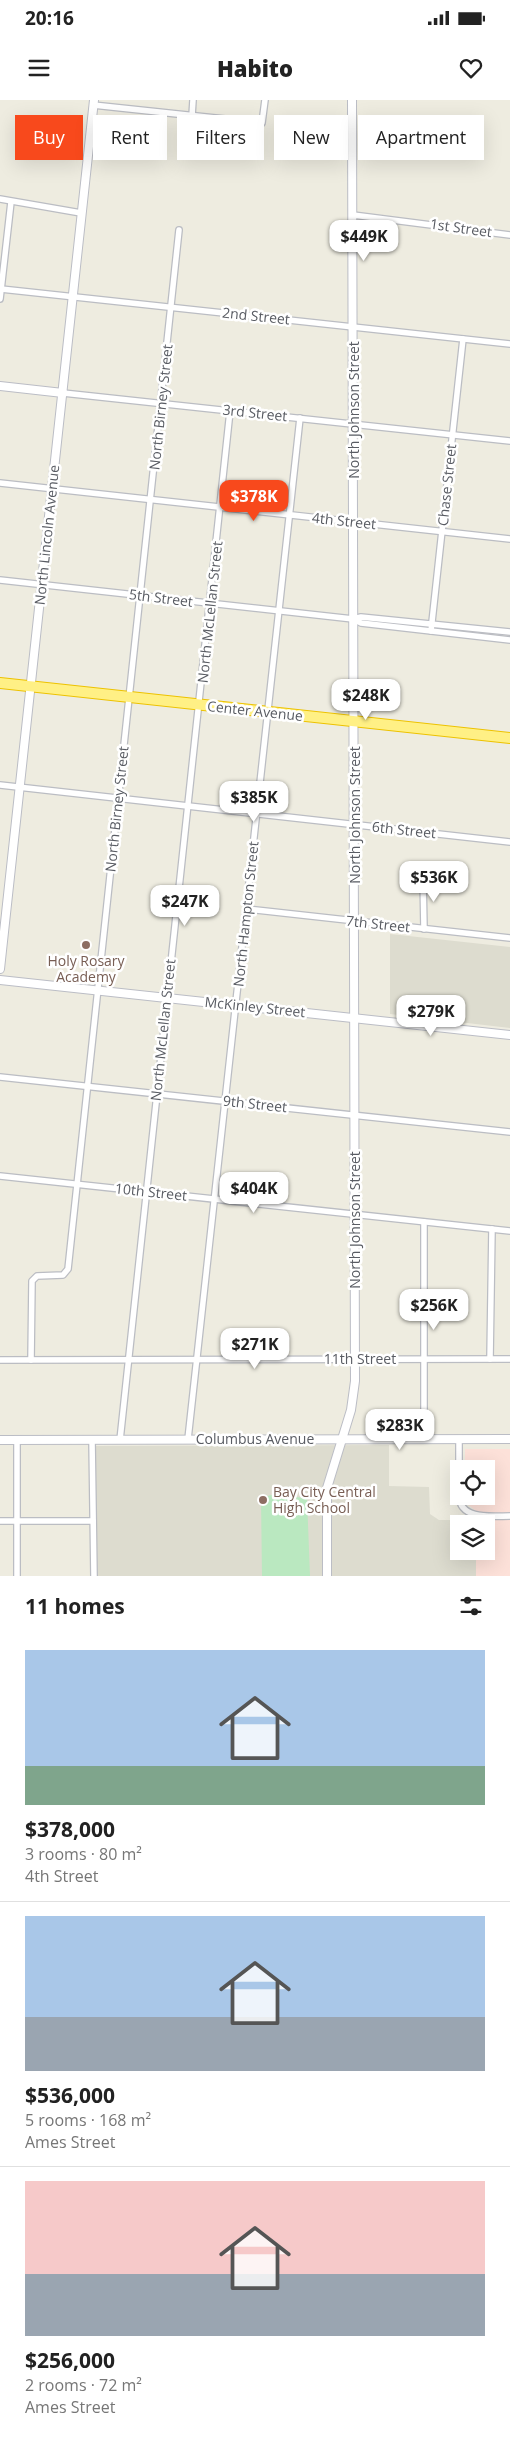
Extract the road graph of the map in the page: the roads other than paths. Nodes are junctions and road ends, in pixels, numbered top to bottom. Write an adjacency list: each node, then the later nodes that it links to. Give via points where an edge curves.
1 (193, 100): 6 (street)
2 (265, 100): 7 (street)
3 (352, 100): 11 (street, North Johnson Street)
4 (93, 103): 5 (street); 10 (street, North Lincoln Avenue)
5 (184, 115)
6 (192, 115)
7 (263, 115)
8 (0, 199): 9 (street)
9 (10, 202): 10 (street); 14 (street)
10 (81, 213): 15 (street, North Lincoln Avenue)
11 (353, 215): 13 (street, 1st Street); 18 (street, North Johnson Street)
12 (179, 230): 17 (street, North Birney Street)
13 (510, 235)
14 (1, 289): 15 (street, 2nd Street); 16 (street)
15 (72, 296): 17 (street, 2nd Street); 22 (street, North Lincoln Avenue)
16 (0, 299)
17 (172, 307): 18 (street, 2nd Street); 23 (street, North Birney Street)
18 (354, 327): 19 (street, 2nd Street); 26 (street, North Johnson Street)
19 (463, 339): 20 (street, 2nd Street); 27 (street, Chase Street)
20 (510, 344)
21 (0, 386): 22 (street, 3rd Street)
22 (63, 393): 23 (street, 3rd Street); 30 (street, North Lincoln Avenue)
23 (162, 403): 24 (street, 3rd Street); 31 (street, North Birney Street)
24 (230, 411): 25 (street, 3rd Street); 32 (street, North McLellan Street)
25 (300, 418): 26 (street, 3rd Street); 33 (street, North Hampton Street)
26 (354, 424): 27 (street, 3rd Street); 34 (street, North Johnson Street)
27 (453, 435): 28 (street, 3rd Street); 35 (street, Chase Street)
28 (510, 441)
29 (0, 483): 30 (street, 4th Street)
30 (52, 488): 31 (street, 4th Street); 38 (street, North Lincoln Avenue)
31 (152, 500): 32 (street, 4th Street); 39 (street, North Birney Street)
32 (221, 508): 33 (street, 4th Street); 40 (street, North McLellan Street)
33 (290, 515): 34 (street, 4th Street); 41 (street, North Hampton Street)
34 (354, 522): 35 (street, 4th Street); 42 (street, North Johnson Street)
35 (442, 532): 36 (street, 4th Street); 43 (street, Chase Street)
36 (510, 539)
37 (0, 580): 38 (street, 5th Street)
38 (41, 584): 39 (street, 5th Street); 48 (street, North Lincoln Avenue)
39 (140, 596): 40 (street, 5th Street); 49 (street, North Birney Street)
40 (211, 604): 41 (street, 5th Street); 50 (street, North McLellan Street)
41 (280, 611): 42 (street, 5th Street); 51 (street, North Hampton Street)
42 (353, 619): 43 (street, 5th Street, via 362,617); 44 (street, 5th Street, via 361,623); 52 (street, North Johnson Street)
43 (432, 624): 44 (street, Chase Street); 45 (street, 5th Street)
44 (431, 631): 46 (street, 5th Street)
45 (510, 632)
46 (510, 640)
47 (0, 683): 48 (highway, Center Avenue)
48 (30, 686): 49 (highway, Center Avenue); 55 (street, North Lincoln Avenue)
49 (130, 697): 50 (highway, Center Avenue); 56 (street, North Birney Street)
50 (200, 705): 51 (highway, Center Avenue); 57 (street, North McLellan Street)
51 (269, 712): 52 (highway, Center Avenue); 58 (street, North Hampton Street)
52 (354, 722): 53 (highway, Center Avenue); 59 (street, North Johnson Street)
53 (510, 738)
54 (0, 785): 55 (street, 6th Street)
55 (19, 788): 56 (street, 6th Street); 66 (street, North Lincoln Avenue)
56 (118, 798): 57 (street, 6th Street); 68 (street, North Birney Street)
57 (188, 806): 58 (street, 6th Street); 69 (street, North McLellan Street)
58 (258, 813): 59 (street, 6th Street); 62 (street, North Hampton Street)
59 (354, 825): 60 (street, 6th Street); 63 (street, North Johnson Street)
60 (510, 842)
61 (423, 877): 64 (street)
62 (247, 909): 63 (street, 7th Street); 70 (street, North Hampton Street)
63 (355, 922): 64 (street, 7th Street); 71 (street, North Johnson Street)
64 (424, 929): 65 (street, 7th Street)
65 (510, 938)
66 (0, 969)
67 (0, 980): 68 (street, McKinley Street)
68 (98, 990): 69 (street, McKinley Street); 74 (street, North Birney Street)
69 (167, 998): 70 (street, McKinley Street); 75 (street, North McLellan Street)
70 (236, 1005): 71 (street, McKinley Street); 76 (street, North Hampton Street)
71 (354, 1017): 72 (street, McKinley Street); 77 (street, North Johnson Street)
72 (510, 1035)
73 (0, 1077): 74 (street, 9th Street)
74 (87, 1086): 75 (street, 9th Street); 80 (street, North Birney Street)
75 (156, 1093): 76 (street, 9th Street); 81 (street, North McLellan Street)
76 (226, 1101): 77 (street, 9th Street); 82 (street, North Hampton Street)
77 (354, 1115): 78 (street, 9th Street); 83 (street, North Johnson Street)
78 (510, 1132)
79 (0, 1176): 80 (street, 10th Street)
80 (76, 1184): 81 (street, 10th Street); 93 (street, North Birney Street, via 68,1270 63,1275 37,1276 32,1281)
81 (145, 1192): 82 (street, 10th Street); 87 (street, North McLellan Street)
82 (215, 1199): 83 (street, 10th Street); 94 (street, North Hampton Street)
83 (355, 1214): 84 (street, 10th Street); 88 (street, North Johnson Street)
84 (424, 1222): 85 (street, 10th Street); 89 (street)
85 (492, 1229): 86 (street, 10th Street); 90 (street)
86 (510, 1231)
87 (128, 1359): 93 (street, 11th Street); 94 (street, 11th Street); 100 (street, North McLellan Street)
88 (355, 1359): 89 (street, 11th Street); 94 (street, 11th Street); 96 (street, North Johnson Street, via 354,1394)
89 (424, 1359): 90 (street, 11th Street); 101 (street)
90 (490, 1359): 91 (street, 11th Street)
91 (510, 1359)
92 (0, 1360): 93 (street, 11th Street)
93 (31, 1360)
94 (198, 1360): 95 (street, North Hampton Street)
95 (188, 1439): 96 (street, Columbus Avenue); 100 (street, Columbus Avenue)
96 (342, 1439): 101 (street, Columbus Avenue); 112 (street, North Johnson Street, via 327,1488)
97 (0, 1440): 98 (street, Columbus Avenue)
98 (16, 1440): 99 (street, Columbus Avenue); 108 (street)
99 (92, 1440): 100 (street, Columbus Avenue); 109 (street)
100 (120, 1440)
101 (424, 1440): 102 (street, Columbus Avenue)
102 (459, 1440): 103 (street, Columbus Avenue); 104 (street)
103 (510, 1440)
104 (459, 1460)
105 (463, 1505): 106 (street, via 479,1516)
106 (510, 1516)
107 (0, 1521): 108 (street)
108 (16, 1521): 109 (street); 110 (street)
109 (93, 1521): 111 (street)
110 (17, 1576)
111 (94, 1576)
112 (327, 1576)

